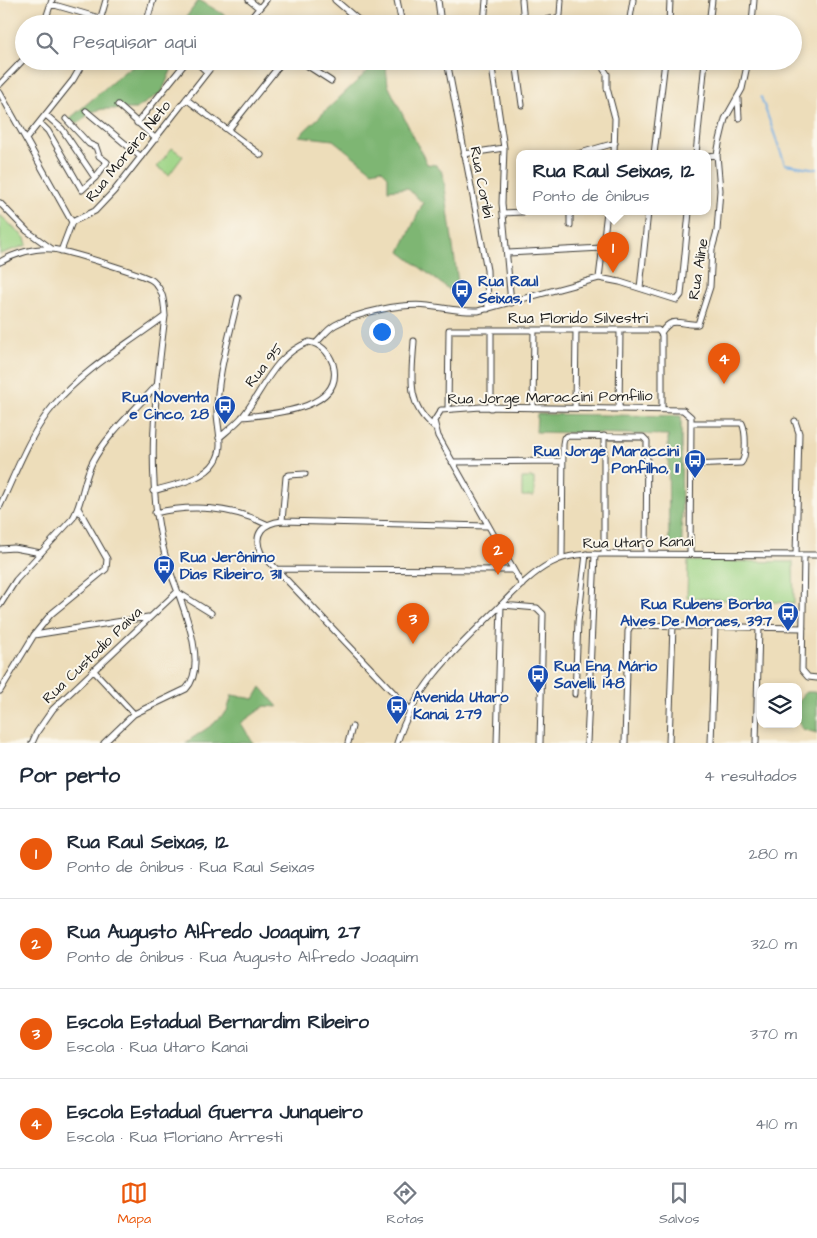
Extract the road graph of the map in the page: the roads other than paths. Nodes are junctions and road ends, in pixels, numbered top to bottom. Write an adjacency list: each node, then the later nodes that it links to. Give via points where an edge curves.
1 (106, 0): 19 (street)
2 (153, 0): 20 (street)
3 (249, 0): 16 (street)
4 (266, 0): 16 (street)
5 (335, 0): 22 (street)
6 (397, 0): 23 (street)
7 (438, 0): 24 (street)
8 (486, 0): 25 (street)
9 (522, 0): 26 (street)
10 (560, 0): 27 (street)
11 (633, 0): 28 (street)
12 (670, 0): 29 (street)
13 (712, 0): 30 (street)
14 (754, 0): 31 (street)
15 (51, 2): 17 (street); 18 (street)
16 (259, 8): 21 (street)
17 (47, 15)
18 (85, 15)
19 (102, 15)
20 (149, 15)
21 (254, 15)
22 (352, 15)
23 (400, 15)
24 (440, 15)
25 (485, 15)
26 (523, 15)
27 (560, 15)
28 (630, 15)
29 (669, 15)
30 (710, 15)
31 (753, 15)
32 (15, 68): 46 (street)
33 (78, 70): 53 (street)
34 (180, 70): 57 (street)
35 (276, 70): 58 (street)
36 (314, 70): 45 (street)
37 (449, 70): 67 (street, Rua Coribi)
38 (492, 70): 62 (street)
39 (517, 70): 50 (street)
40 (604, 70): 61 (street, via 615,118)
41 (664, 70): 65 (street)
42 (704, 70): 66 (street)
43 (746, 70): 49 (street, Rua Aline)
44 (207, 72): 48 (street, Rua Moreira Neto)
45 (331, 81)
46 (1, 83)
47 (0, 93): 59 (street)
48 (186, 99): 58 (street); 60 (street, Rua Moreira Neto)
49 (738, 99): 54 (street); 69 (street, Rua Aline, via 725,119)
50 (522, 105)
51 (118, 106): 57 (street)
52 (86, 110): 71 (street)
53 (46, 115): 56 (street); 72 (street, via 62,129)
54 (740, 118)
55 (66, 119): 72 (street, via 89,144 96,147 106,162)
56 (40, 123): 59 (street); 72 (street, via 48,131 82,190)
57 (137, 123): 60 (street)
58 (228, 130): 68 (street)
59 (26, 139): 80 (street)
60 (156, 139): 71 (street, Rua Moreira Neto)
61 (615, 143): 63 (street); 64 (street)
62 (504, 148): 67 (street); 74 (street)
63 (586, 150)
64 (614, 150)
65 (654, 150)
66 (696, 150)
67 (464, 154): 91 (street, Rua Coribi, via 487,270)
68 (261, 155)
69 (717, 155): 70 (street); 97 (street, Rua Aline, via 720,190 708,298 698,324 672,322)
70 (711, 156)
71 (142, 157): 80 (street, Rua Moreira Neto, via 96,212)
72 (95, 178)
73 (0, 203): 82 (street, via 28,231)
74 (503, 212): 75 (street); 85 (street)
75 (516, 212)
76 (570, 215): 81 (street)
77 (607, 215): 83 (street)
78 (648, 215): 88 (street)
79 (689, 215): 88 (street, via 680,297 672,301)
80 (72, 222): 84 (street)
81 (570, 225)
82 (52, 248): 84 (street); 86 (street)
83 (602, 248): 85 (street); 87 (street)
84 (61, 251): 92 (street, via 146,276 164,297)
85 (508, 253): 90 (street)
86 (0, 262)
87 (599, 278): 88 (street); 90 (street)
88 (640, 288)
89 (238, 298): 112 (street, via 219,389)
90 (511, 303): 91 (street)
91 (488, 309): 99 (street, via 459,311 406,306 342,321)
92 (165, 316): 100 (street); 118 (street, via 78,381 54,404 31,442)
93 (491, 330): 94 (street, Rua Florido Silvestri); 101 (street, Rua Florido Silvestri, via 446,330); 102 (street)
94 (534, 330): 95 (street, Rua Florido Silvestri); 103 (street)
95 (576, 330): 96 (street, Rua Florido Silvestri); 104 (street)
96 (620, 330): 97 (street, Rua Florido Silvestri, via 658,330); 105 (street)
97 (661, 333): 106 (street, Rua Florido Silvestri)
98 (414, 341): 110 (street, via 414,399 418,410)
99 (316, 343): 107 (street, Rua 95, via 309,342 290,351 256,393); 107 (street, via 332,362 335,375 329,391 302,407)
100 (156, 386): 117 (street); 119 (street, via 100,449 86,478)
101 (448, 408): 102 (street, Rua Jorge Maraccini Pomfilio); 110 (street, Rua Jorge Maraccini Pomfilio, via 438,412)
102 (491, 408): 103 (street, Rua Jorge Maraccini Pomfilio)
103 (533, 408): 104 (street, Rua Jorge Maraccini Pomfilio)
104 (575, 408): 105 (street, Rua Jorge Maraccini Pomfilio)
105 (619, 408): 106 (street, Rua Jorge Maraccini Pomfilio)
106 (662, 408): 109 (street, Rua Jorge Maraccini Pomfilio, via 683,410 691,417)
107 (242, 417): 112 (street, Rua 95)
108 (795, 421): 131 (street, via 799,433)
109 (692, 423): 115 (street); 115 (street, via 742,423 744,460 740,464)
110 (434, 426): 114 (street)
111 (604, 436): 113 (street, via 566,437 562,444); 128 (street); 129 (street, via 643,437 646,441)
112 (219, 438): 117 (street, via 218,456 210,467 187,480)
113 (562, 461): 114 (street); 134 (street)
114 (452, 462): 123 (street)
115 (690, 465): 130 (street)
116 (305, 474): 121 (street, via 286,477)
117 (153, 491): 120 (street)
118 (0, 506)
119 (78, 508): 125 (street); 147 (street, via 107,559 106,569 62,603)
120 (155, 513): 122 (street, via 189,508 220,509); 138 (street)
121 (282, 521): 122 (street); 123 (street)
122 (266, 524): 135 (street, via 259,531 258,547)
123 (487, 526): 136 (street)
124 (0, 549): 125 (street)
125 (40, 553): 139 (street, via 8,589)
126 (586, 554): 127 (street, Rua Utaro Kanai); 134 (street, Rua Utaro Kanai); 151 (street, via 578,622)
127 (595, 554): 128 (street, Rua Utaro Kanai); 161 (street)
128 (604, 554): 129 (street, Rua Utaro Kanai)
129 (646, 554): 130 (street, Rua Utaro Kanai)
130 (690, 554): 131 (street, Rua Utaro Kanai)
131 (796, 555): 132 (street, Rua Utaro Kanai)
132 (804, 555): 133 (street, Rua Utaro Kanai); 146 (street)
133 (817, 555)
134 (562, 558): 137 (street, Rua Utaro Kanai)
135 (276, 569): 136 (street); 152 (street)
136 (512, 570): 137 (street)
137 (522, 585): 140 (street, Rua Utaro Kanai)
138 (177, 592): 141 (street); 142 (street, Rua Custodio Paiva); 153 (street, via 192,637 196,669 190,684 179,694)
139 (0, 605)
140 (501, 605): 152 (street, Rua Utaro Kanai, via 439,667); 159 (street); 160 (street, via 537,608 543,614)
141 (211, 613)
142 (148, 617): 147 (street); 148 (street, Rua Custodio Paiva)
143 (673, 625): 144 (street); 162 (street, via 634,624 629,628); 163 (street)
144 (715, 626): 145 (street); 164 (street)
145 (759, 627): 146 (street); 165 (street)
146 (803, 628): 149 (street, via 802,670 808,677)
147 (34, 635): 150 (street)
148 (93, 670): 153 (street); 155 (street, Rua Custodio Paiva, via 44,719)
149 (817, 678)
150 (0, 691)
151 (575, 694)
152 (410, 710): 158 (street, Rua Utaro Kanai)
153 (134, 714): 156 (street)
154 (352, 727): 157 (street)
155 (32, 743)
156 (104, 743)
157 (348, 743)
158 (398, 743)
159 (497, 743)
160 (540, 743)
161 (587, 743)
162 (626, 743)
163 (669, 743)
164 (711, 743)
165 (756, 743)

